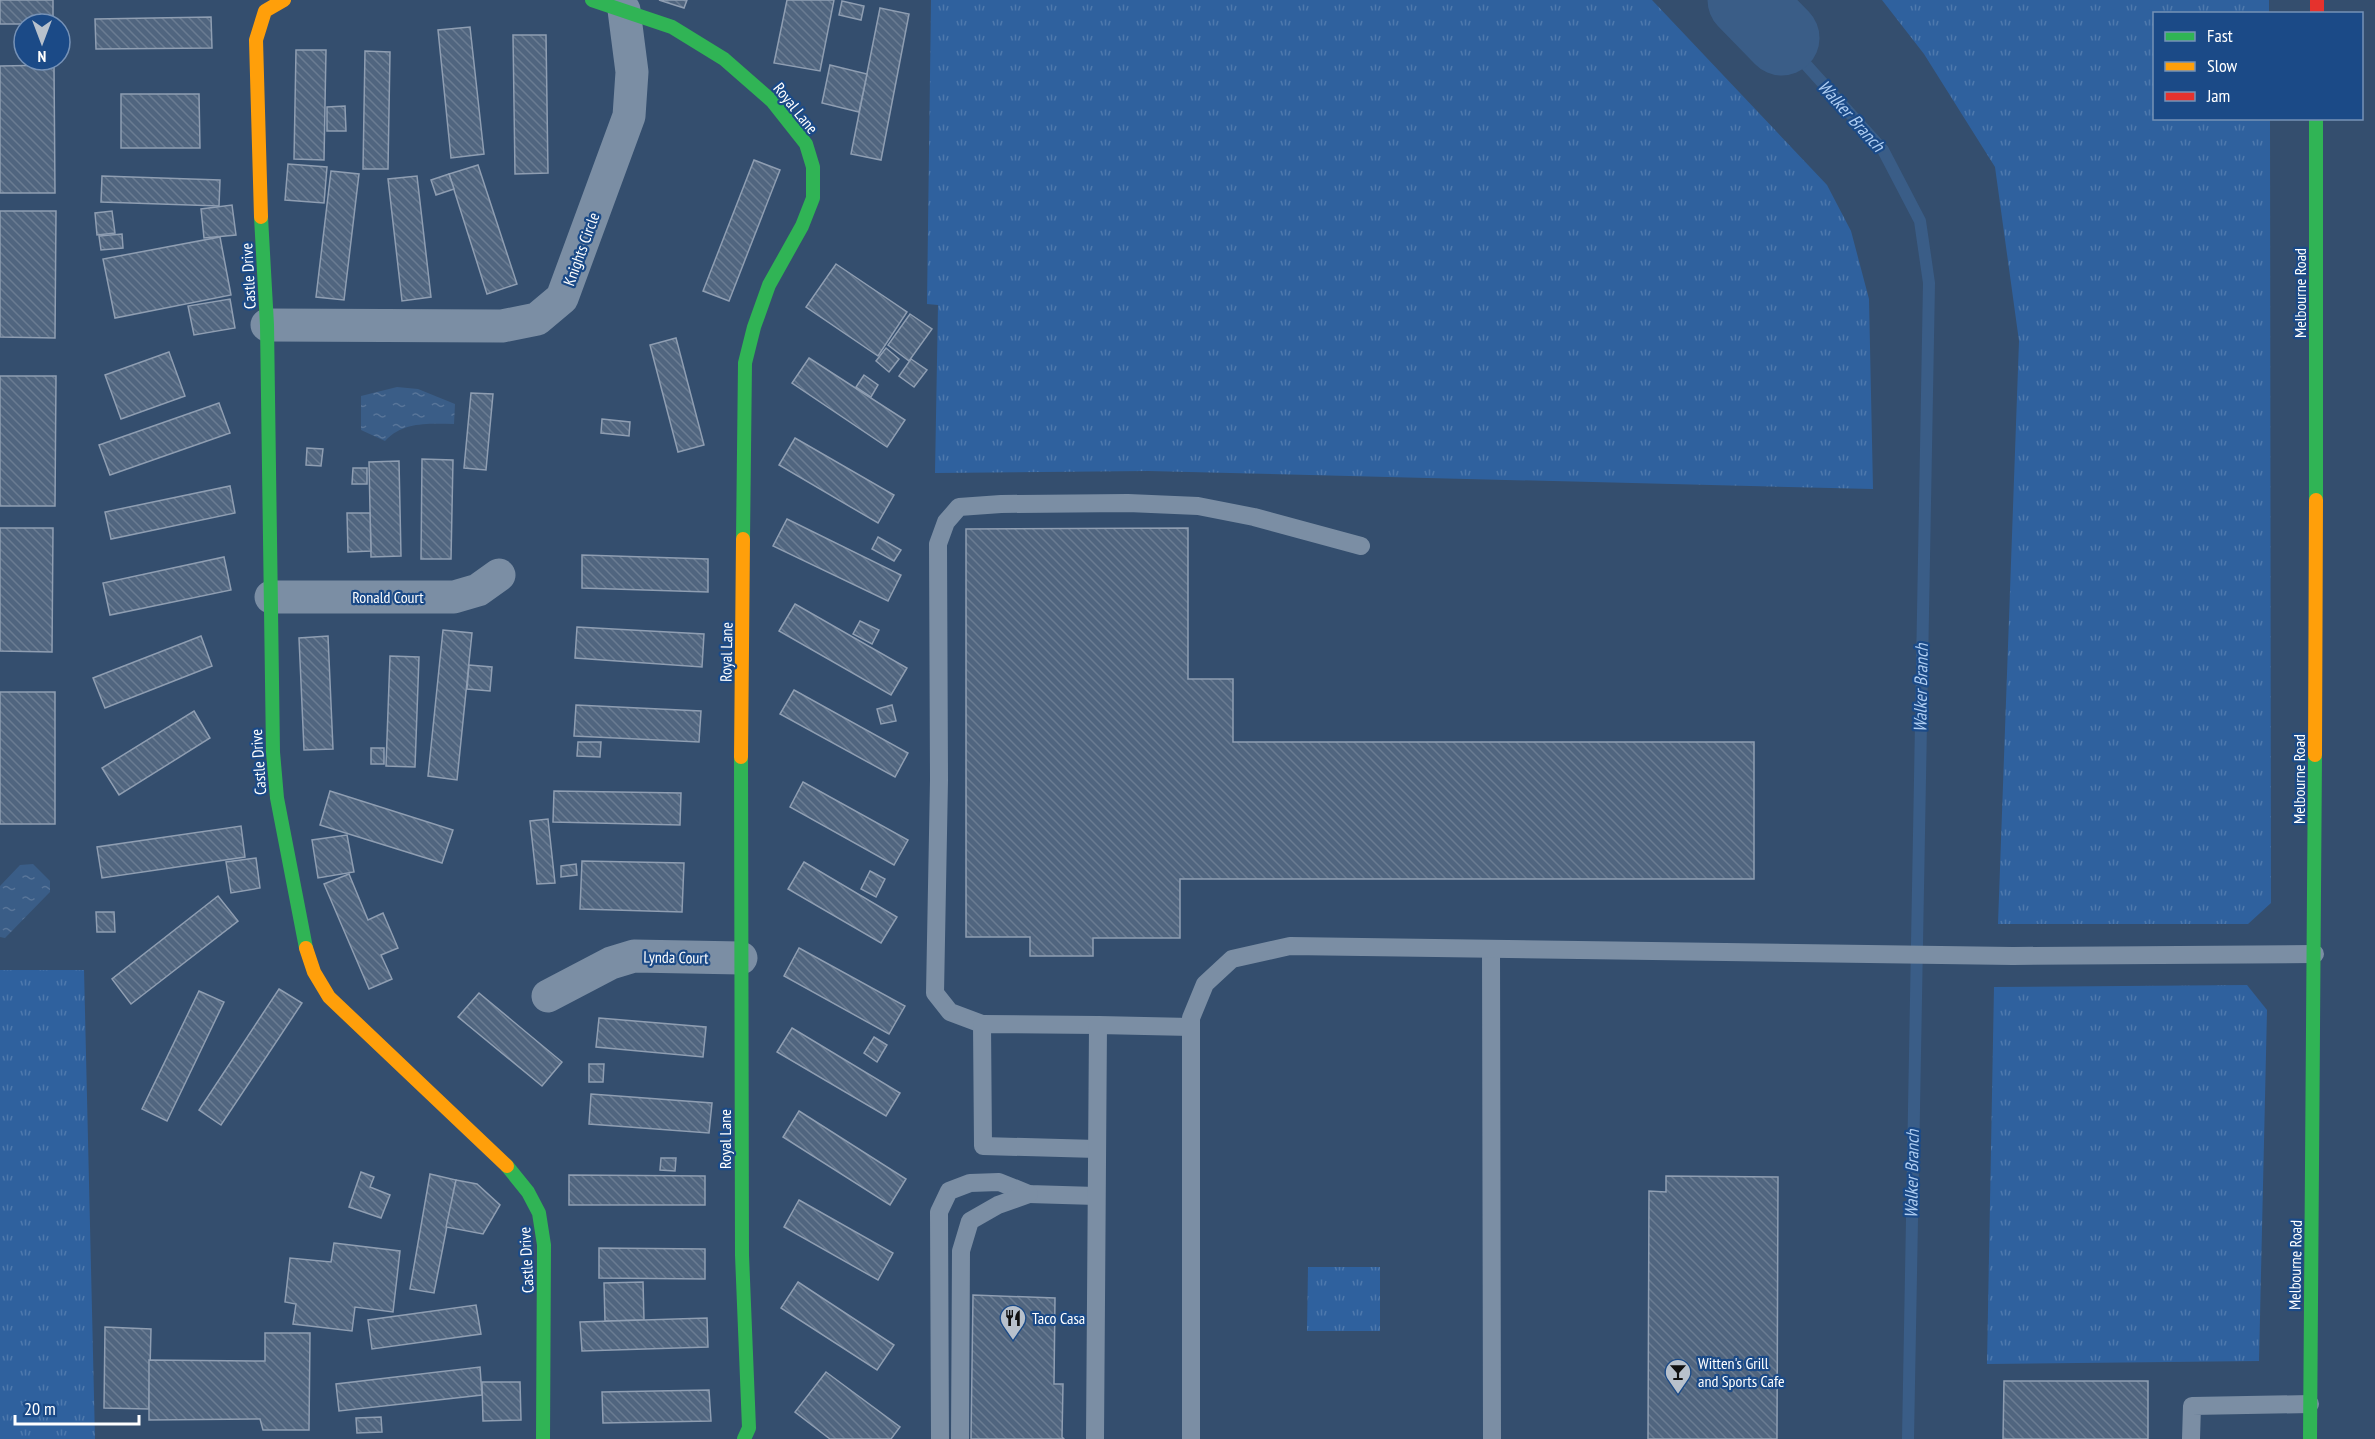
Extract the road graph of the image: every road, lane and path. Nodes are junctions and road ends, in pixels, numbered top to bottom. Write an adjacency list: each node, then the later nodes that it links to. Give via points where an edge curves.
1 (284, 0): 5 (street, Castle Drive, via 265,11 256,40)
2 (592, 0): 3 (street, Royal Lane)
3 (624, 10): 5 (street, Knights Circle, via 632,72 629,116 562,298 537,319 502,326); 11 (street, Royal Lane, via 672,27 724,58 772,101 806,144 813,166 813,198 769,285 745,363)
4 (2316, 120): 10 (street, Melbourne Road)
5 (267, 326): 8 (street, Castle Drive)
6 (1361, 546): 13 (lane, via 1198,506 1001,504 958,507 946,522 938,544 935,993 950,1012)
7 (499, 574): 8 (street, Ronald Court, via 478,590 454,597)
8 (271, 597): 20 (street, Castle Drive, via 277,798 304,942 314,972 330,997 511,1170 539,1213 544,1245)
9 (1491, 949): 10 (lane, via 2013,956); 15 (lane, via 1290,946 1232,959 1205,984); 26 (lane)
10 (2315, 954): 19 (street, Melbourne Road)
11 (741, 958): 12 (street, Lynda Court, via 634,956 611,963); 21 (street, Royal Lane, via 742,1255 749,1428)
12 (548, 996)
13 (982, 1024): 14 (lane); 16 (lane, via 983,1146)
14 (1098, 1025): 15 (lane); 16 (lane)
15 (1191, 1027): 25 (lane)
16 (1097, 1149): 18 (lane)
17 (1029, 1194): 18 (lane); 22 (lane, via 999,1182 970,1183 949,1191 939,1212); 23 (lane, via 970,1221 962,1251)
18 (1096, 1196): 24 (lane)
19 (2310, 1404): 27 (lane, via 2192,1406); 28 (street, Melbourne Road)
20 (543, 1439)
21 (744, 1439)
22 (940, 1439)
23 (960, 1439)
24 (1095, 1439)
25 (1191, 1439)
26 (1492, 1439)
27 (2191, 1439)
28 (2310, 1439)

